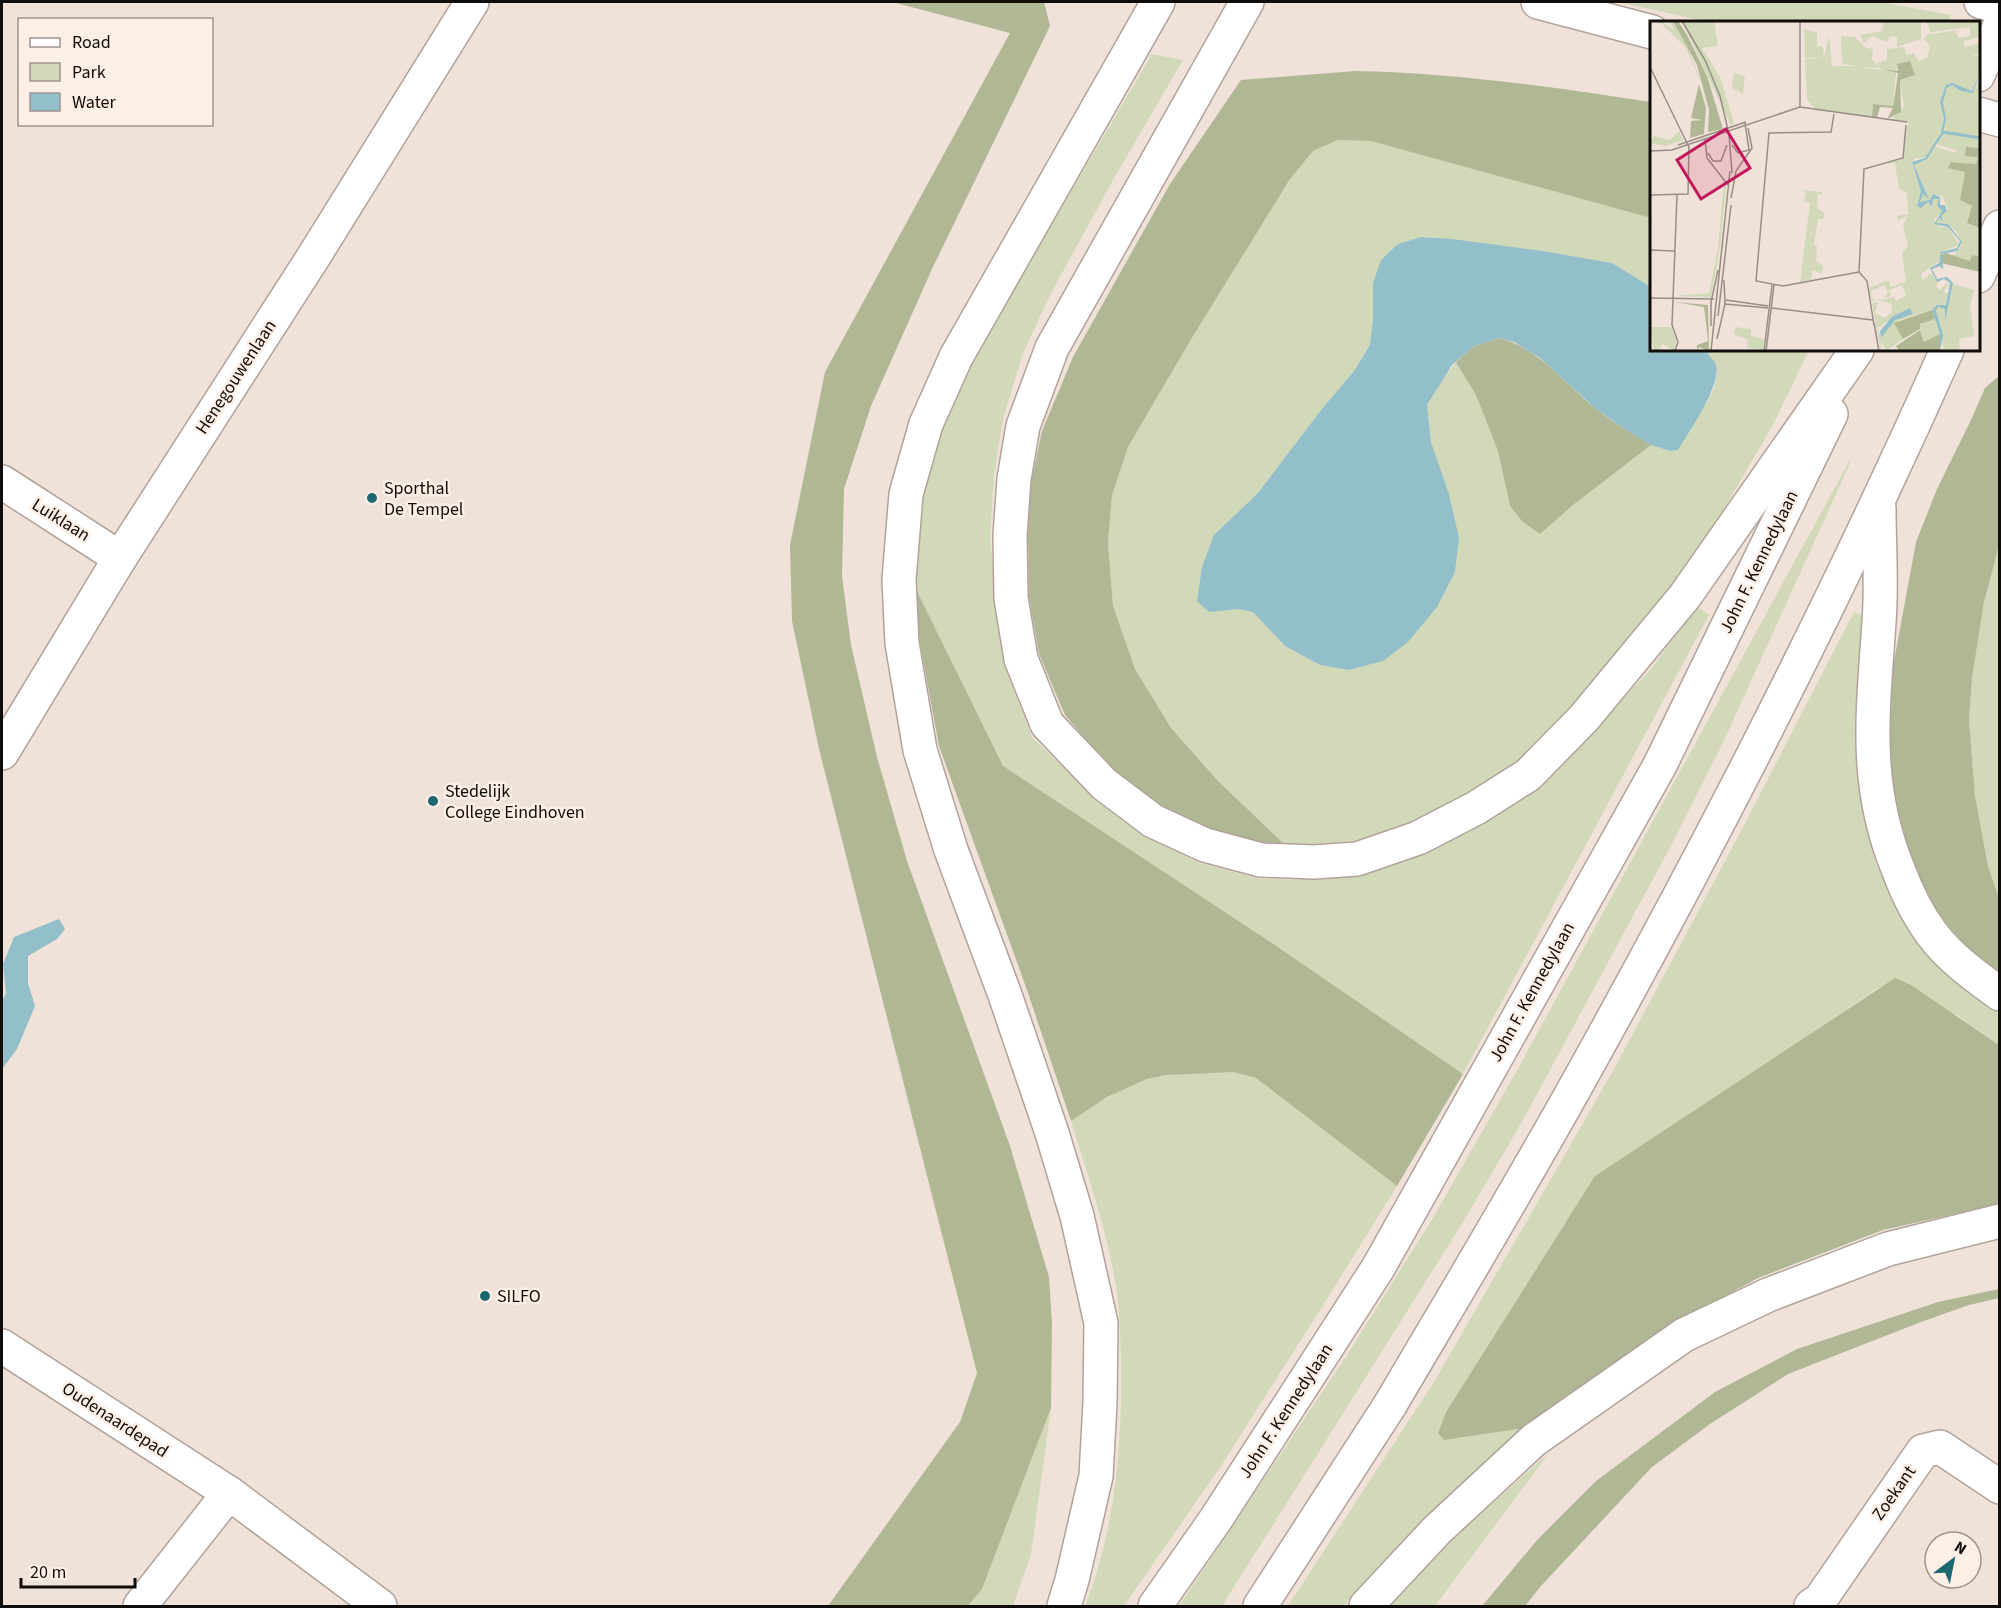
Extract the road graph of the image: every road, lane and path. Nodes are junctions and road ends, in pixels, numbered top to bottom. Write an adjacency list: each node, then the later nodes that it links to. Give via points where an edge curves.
1 (472, 2): 19 (main road, Henegouwenlaan)
2 (1158, 2): 28 (main road, via 947,376 926,424 906,494 899,580 902,643 920,750 951,850 1052,1133 1077,1216 1101,1323 1096,1476)
3 (1247, 2): 14 (main road, via 1052,348 1023,426 1014,479 1011,598 1022,659 1047,724 1104,784 1154,821 1205,844 1261,860 1314,862 1357,858 1418,838 1528,775 1584,718 1685,596)
4 (1538, 2): 8 (main road)
5 (1981, 2): 6 (main road)
6 (2000, 6)
7 (2000, 25): 9 (main road)
8 (1650, 31)
9 (1980, 70)
10 (1980, 115): 11 (main road)
11 (2000, 120)
12 (2000, 227): 13 (main road)
13 (1980, 272)
14 (1857, 351)
15 (1858, 351): 29 (main road, John F. Kennedylaan, via 1827,423 1660,765 1390,1247 1216,1519)
16 (1947, 351): 18 (main road)
17 (2, 483): 19 (main road, Luiklaan)
18 (1879, 501): 21 (main road, via 1880,620 1872,736 1881,819 1911,902 1933,935 1965,969); 30 (main road, via 1735,791 1577,1085 1390,1405)
19 (120, 558): 20 (main road, Henegouwenlaan)
20 (2, 753)
21 (2000, 994)
22 (2000, 1221): 31 (main road, via 1888,1249 1767,1295 1684,1335 1534,1440 1437,1530)
23 (2, 1346): 25 (main road, Oudenaardepad)
24 (2000, 1487): 32 (main road, Zoekant, via 1940,1447 1923,1451 1820,1600)
25 (230, 1493): 26 (main road); 27 (main road, Oudenaardepad)
26 (140, 1606)
27 (380, 1606)
28 (1064, 1606)
29 (1155, 1606)
30 (1260, 1606)
31 (1366, 1606)
32 (1811, 1606)

